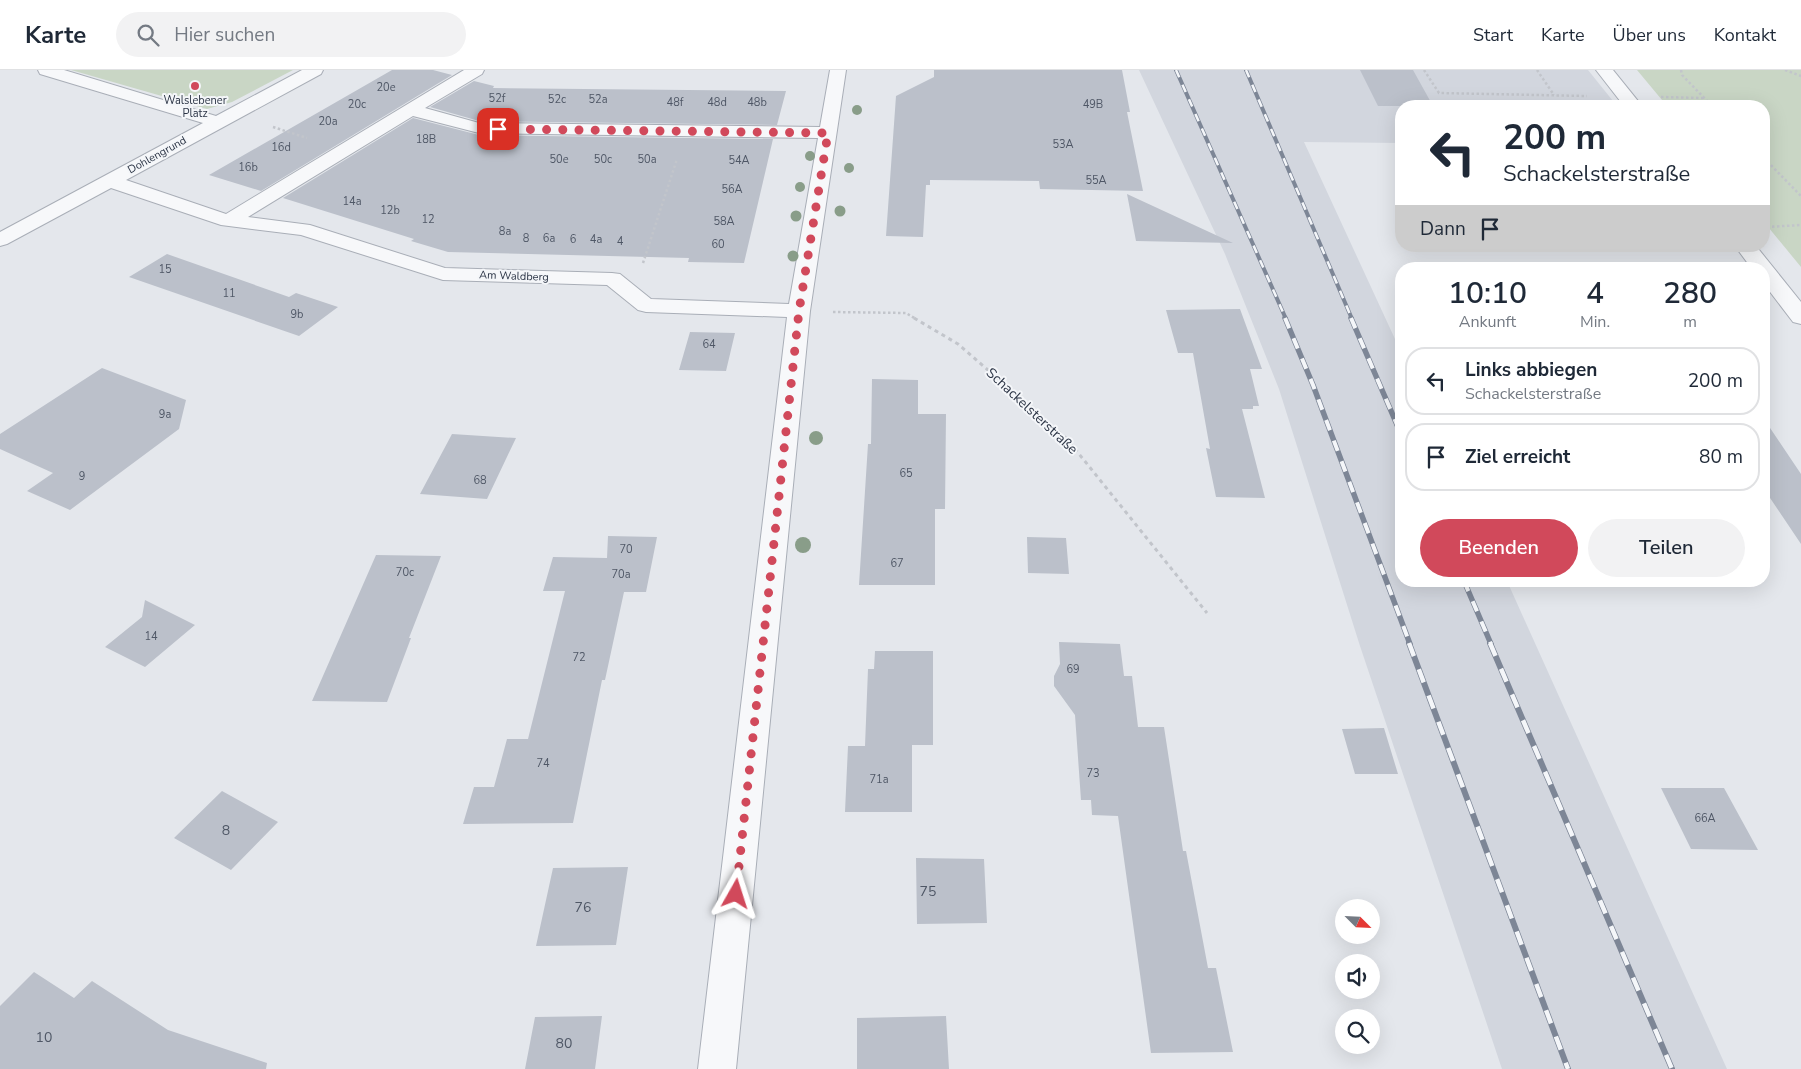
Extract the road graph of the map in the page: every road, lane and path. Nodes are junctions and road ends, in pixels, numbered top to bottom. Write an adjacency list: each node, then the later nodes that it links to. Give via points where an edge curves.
1 (46, 70): 18 (street)
2 (315, 70): 18 (street, Dohlengrund)
3 (476, 70): 17 (street)
4 (838, 70): 20 (street)
5 (1424, 70): 11 (path, via 1439,93)
6 (1536, 70): 11 (path)
7 (1604, 70): 14 (street)
8 (1681, 70): 12 (path)
9 (1785, 70): 10 (path)
10 (1801, 76)
11 (1554, 95): 13 (path)
12 (1703, 98): 15 (path); 16 (path)
13 (1616, 100)
14 (1628, 100)
15 (1654, 100)
16 (1705, 100)
17 (411, 110): 19 (street, via 479,128); 21 (street)
18 (225, 118): 21 (path); 23 (street, Dohlengrund)
19 (686, 130): 20 (street); 30 (path)
20 (828, 133): 31 (street)
21 (344, 149): 25 (street)
22 (1770, 164): 24 (path)
23 (110, 181): 25 (street, Am Waldberg); 28 (street, Dohlengrund)
24 (1801, 196)
25 (228, 221): 30 (street, Am Waldberg, via 303,229 444,274 612,279)
26 (1801, 225): 27 (path)
27 (1770, 227)
28 (0, 240)
29 (1770, 279): 32 (street)
30 (632, 295): 31 (street, Am Waldberg, via 646,305)
31 (799, 311): 33 (path, Schackelsterstraße, via 906,313 958,344 1067,439); 34 (street)
32 (1801, 318)
33 (1207, 613)
34 (717, 1069)

